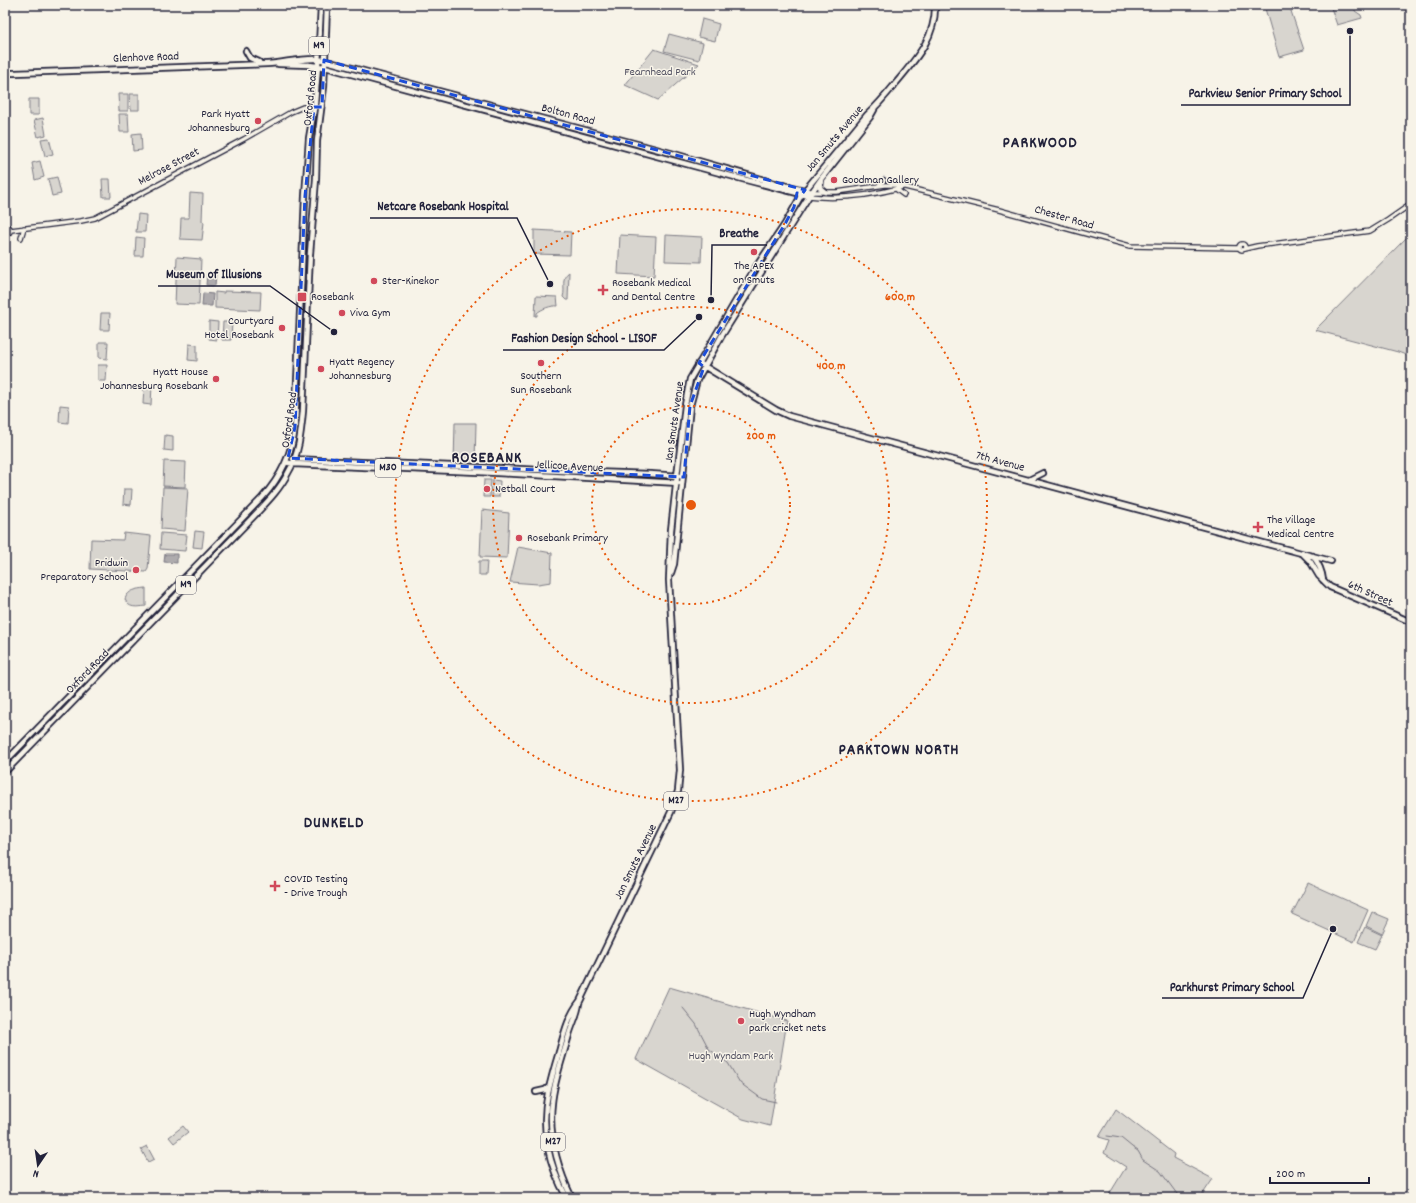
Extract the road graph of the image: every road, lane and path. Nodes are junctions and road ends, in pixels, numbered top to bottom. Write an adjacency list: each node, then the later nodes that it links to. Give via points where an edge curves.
1 (321, 5): 5 (main road, Oxford Road / M9)
2 (327, 5): 6 (main road, Oxford Road / M9)
3 (935, 5): 16 (main road, Jan Smuts Avenue / M27, via 935,19 926,44 916,60)
4 (246, 51): 8 (main road, via 251,59)
5 (319, 59): 6 (main road, Bolton Road); 7 (main road, Glenhove Road); 10 (main road, Oxford Road / M9)
6 (324, 60): 11 (main road, Oxford Road / M9); 23 (main road, Bolton Road, via 656,149)
7 (276, 63): 8 (main road, Glenhove Road); 9 (main road, Glenhove Road)
8 (267, 64): 12 (main road, Glenhove Road)
9 (299, 64): 10 (main road, Glenhove Road); 13 (main road, via 312,67)
10 (318, 65): 11 (main road, Bolton Road); 13 (main road, Oxford Road / M9)
11 (325, 67): 15 (main road, Oxford Road / M9); 22 (main road, Bolton Road)
12 (5, 74)
13 (316, 87): 14 (main road, Oxford Road / M9)
14 (314, 107): 15 (street, Melrose Street); 30 (street, Melrose Street, via 303,107 292,112 101,215 81,221); 35 (main road, Oxford Road / M9, via 305,196 295,427)
15 (322, 107): 36 (main road, Oxford Road / M9, via 317,141 303,405)
16 (875, 108): 17 (main road, Jan Smuts Avenue / M27); 23 (main road, Jan Smuts Avenue / M27, via 867,114)
17 (821, 179): 24 (main road, via 820,187); 25 (main road, Jan Smuts Avenue / M27)
18 (884, 180): 20 (street)
19 (904, 186): 20 (street, Chester Road); 21 (street); 27 (street, Chester Road, via 1130,246 1148,248 1239,247 1242,244 1244,247 1370,231)
20 (874, 187): 24 (street, Chester Road)
21 (896, 189): 25 (street, via 836,198); 26 (street)
22 (791, 192): 23 (main road, Bolton Road); 28 (main road, via 796,197)
23 (803, 192): 25 (main road, Bolton Road); 28 (main road, Jan Smuts Avenue / M27)
24 (825, 192): 25 (street, Chester Road)
25 (811, 194): 34 (main road, Jan Smuts Avenue / M27)
26 (904, 195)
27 (1411, 204)
28 (794, 207): 33 (main road, Jan Smuts Avenue / M27)
29 (8, 228): 30 (street, Melrose Street); 31 (street, via 9,233)
30 (24, 228): 32 (street)
31 (5, 233)
32 (21, 238)
33 (699, 363): 34 (main road, 7th Avenue); 38 (main road, Jan Smuts Avenue / M27, via 690,379 686,397)
34 (704, 367): 39 (main road, Jan Smuts Avenue / M27, via 697,380 690,406); 40 (main road, 7th Avenue, via 789,416)
35 (287, 460): 36 (main road, Jellicoe Avenue / M30); 43 (main road, Oxford Road / M9, via 273,486)
36 (294, 462): 38 (main road, Jellicoe Avenue / M30); 41 (main road, Jellicoe Avenue / M30); 44 (main road, Oxford Road / M9, via 276,491)
37 (1043, 473): 40 (main road)
38 (678, 476): 39 (main road, Jellicoe Avenue / M30); 41 (main road, Jan Smuts Avenue / M27)
39 (684, 477): 42 (main road, Jan Smuts Avenue / M27)
40 (1029, 480): 45 (main road, 7th Avenue)
41 (677, 483): 42 (main road, Jellicoe Avenue / M30); 50 (main road, Jan Smuts Avenue / M27, via 671,530)
42 (683, 484): 50 (main road, Jan Smuts Avenue / M27, via 674,564)
43 (246, 514): 44 (main road); 48 (main road, Oxford Road / M9)
44 (251, 519): 49 (main road, Oxford Road / M9)
45 (1301, 553): 46 (main road, 7th Avenue); 51 (main road, via 1308,558)
46 (1313, 556): 47 (main road, 7th Avenue); 51 (main road, via 1322,571)
47 (1331, 561)
48 (197, 564): 49 (main road); 52 (main road, Oxford Road / M9)
49 (202, 569): 53 (main road, Oxford Road / M9)
50 (669, 580): 65 (main road, Jan Smuts Avenue / M27, via 678,718 678,791 671,812)
51 (1323, 580): 55 (main road, 6th Street, via 1330,587)
52 (151, 612): 53 (main road); 54 (main road, Oxford Road / M9)
53 (155, 617): 56 (main road, Oxford Road / M9)
54 (145, 619): 56 (main road); 57 (main road, Oxford Road / M9)
55 (1411, 622)
56 (149, 623): 58 (main road, Oxford Road / M9)
57 (126, 638): 58 (main road); 59 (main road, Oxford Road / M9)
58 (131, 642): 60 (main road, Oxford Road / M9)
59 (94, 671): 60 (main road); 61 (main road, Oxford Road / M9)
60 (98, 675): 62 (main road, Oxford Road / M9)
61 (79, 686): 62 (main road); 63 (main road, Oxford Road / M9)
62 (83, 691): 64 (main road, Oxford Road / M9)
63 (5, 762)
64 (5, 772)
65 (580, 1001): 66 (main road, Jan Smuts Avenue / M27, via 566,1028); 69 (main road, Jan Smuts Avenue / M27, via 554,1090 550,1121 554,1151)
66 (549, 1086): 67 (main road); 68 (main road, Jan Smuts Avenue / M27, via 545,1112 547,1144 553,1169)
67 (536, 1092)
68 (567, 1198)
69 (572, 1198)

